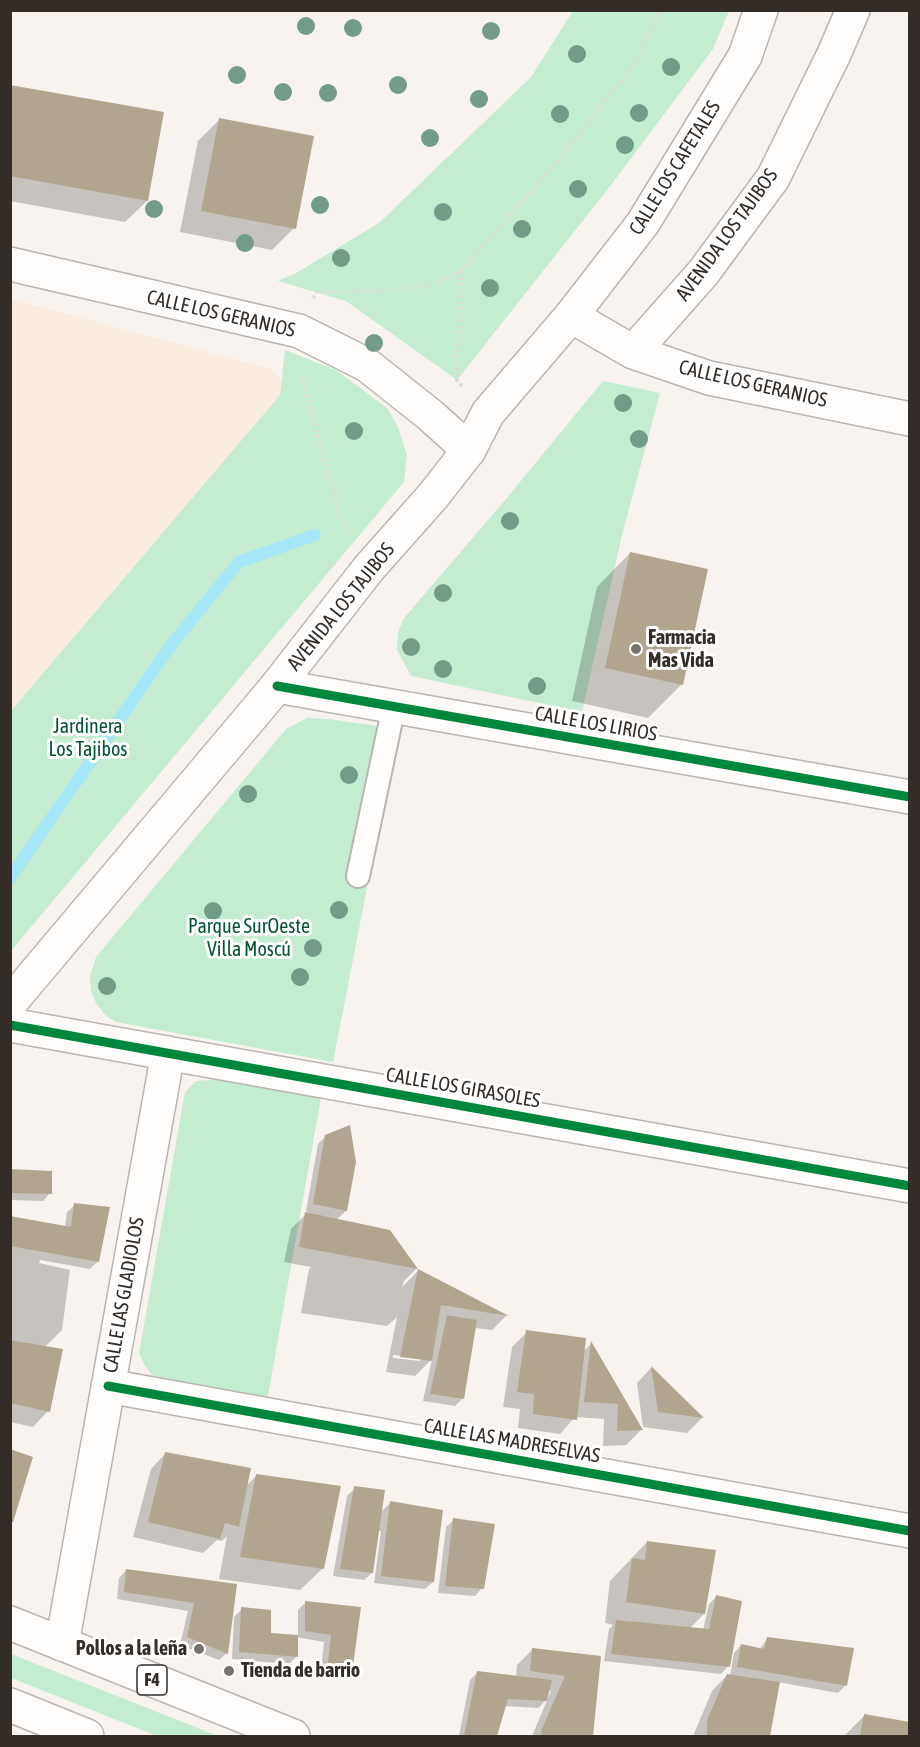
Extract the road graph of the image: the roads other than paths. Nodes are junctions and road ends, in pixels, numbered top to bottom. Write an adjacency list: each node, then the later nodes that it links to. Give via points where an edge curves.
1 (761, 10): 4 (main road, CALLE LOS CAFETALES, via 745,56 643,223)
2 (854, 10): 5 (main road, AVENIDA LOS TAJIBOS, via 773,178 703,273)
3 (10, 264): 7 (main road, CALLE LOS GERANIOS, via 299,331 368,365)
4 (571, 316): 5 (main road, CALLE LOS GERANIOS); 7 (main road, AVENIDA LOS TAJIBOS, via 488,413)
5 (633, 352): 6 (main road, CALLE LOS GERANIOS, via 709,378)
6 (909, 418)
7 (469, 450): 8 (main road, AVENIDA LOS TAJIBOS, via 369,568)
8 (277, 686): 9 (main road, CALLE LOS LIRIOS); 12 (main road, AVENIDA LOS TAJIBOS)
9 (394, 706): 10 (main road, CALLE LOS LIRIOS); 11 (lane)
10 (909, 797)
11 (358, 876)
12 (10, 1003)
13 (10, 1025): 14 (main road, CALLE LOS GIRASOLES)
14 (168, 1053): 15 (main road, CALLE LOS GIRASOLES); 16 (main road, CALLE LAS GLADIOLOS)
15 (909, 1186)
16 (108, 1386): 17 (main road, CALLE LAS MADRESELVAS); 19 (main road, CALLE LAS GLADIOLOS)
17 (909, 1531)
18 (10, 1623): 19 (main road, F4)
19 (62, 1644): 22 (main road, F4)
20 (10, 1705): 21 (main road)
21 (87, 1737)
22 (293, 1737)

